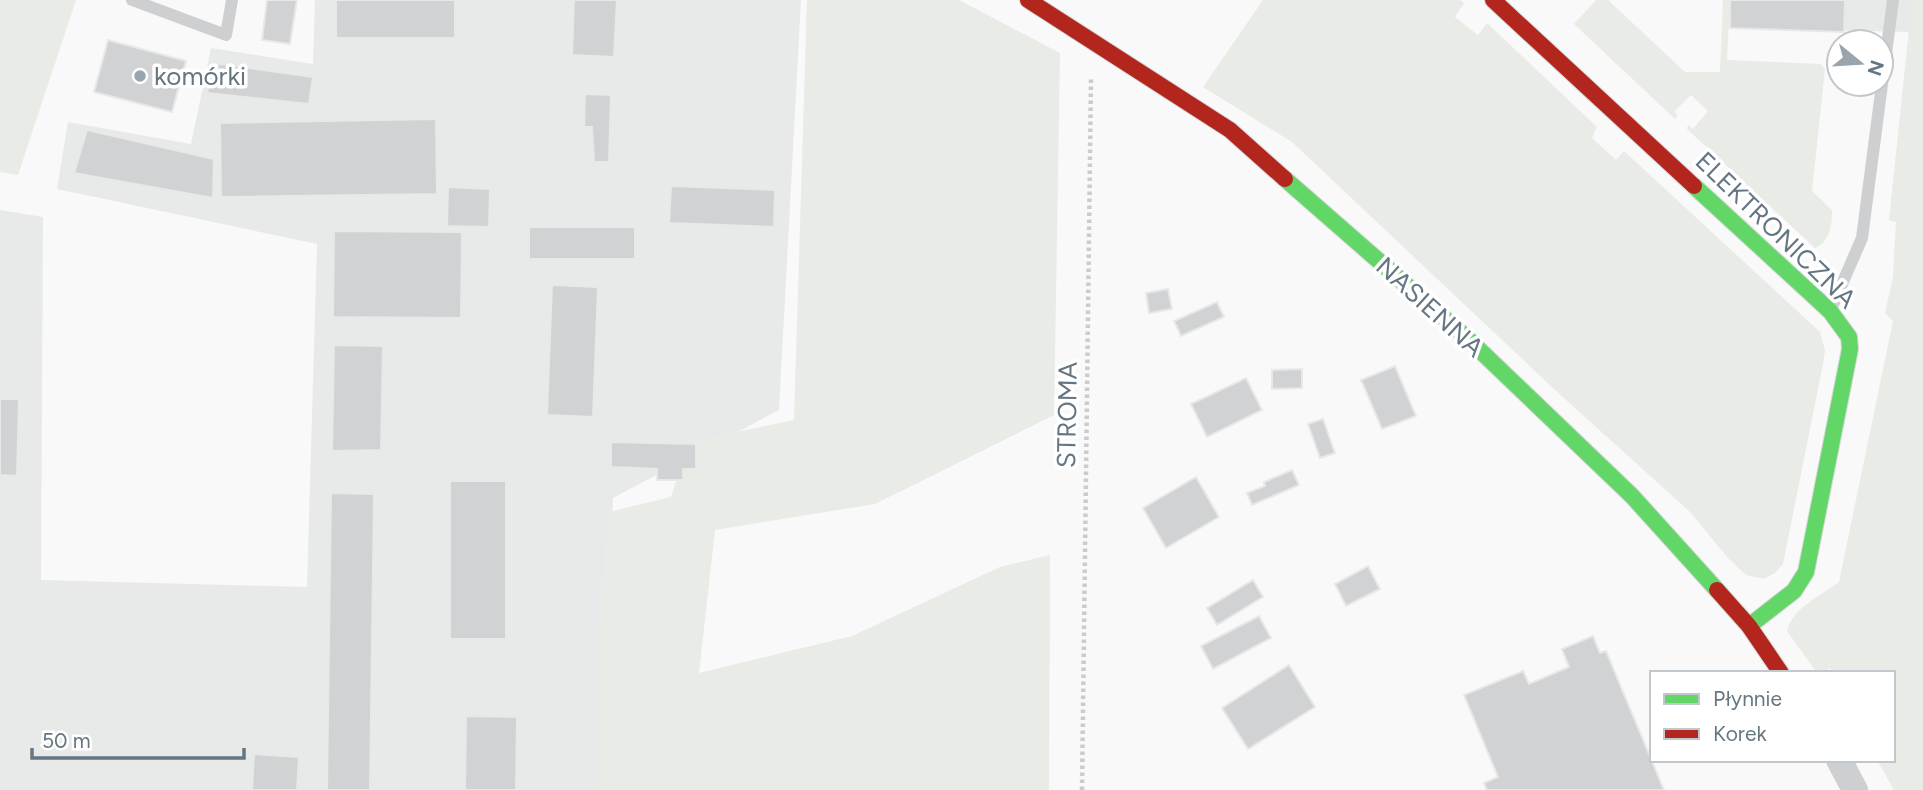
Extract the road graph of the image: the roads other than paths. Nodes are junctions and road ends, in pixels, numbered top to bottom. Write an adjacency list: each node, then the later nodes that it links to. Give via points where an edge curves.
1 (132, 0): 2 (lane, via 226,35)
2 (232, 0)
3 (1028, 0): 7 (street, NASIENNA, via 1230,130 1467,338 1632,496)
4 (1493, 0): 6 (street, ELEKTRONICZNA)
5 (1893, 0): 6 (lane, via 1862,238)
6 (1830, 311): 7 (street, ELEKTRONICZNA, via 1849,337 1850,349 1806,572 1794,591)
7 (1749, 626): 8 (street, NASIENNA)
8 (1780, 671)
9 (1840, 762): 10 (street)
10 (1855, 790)

